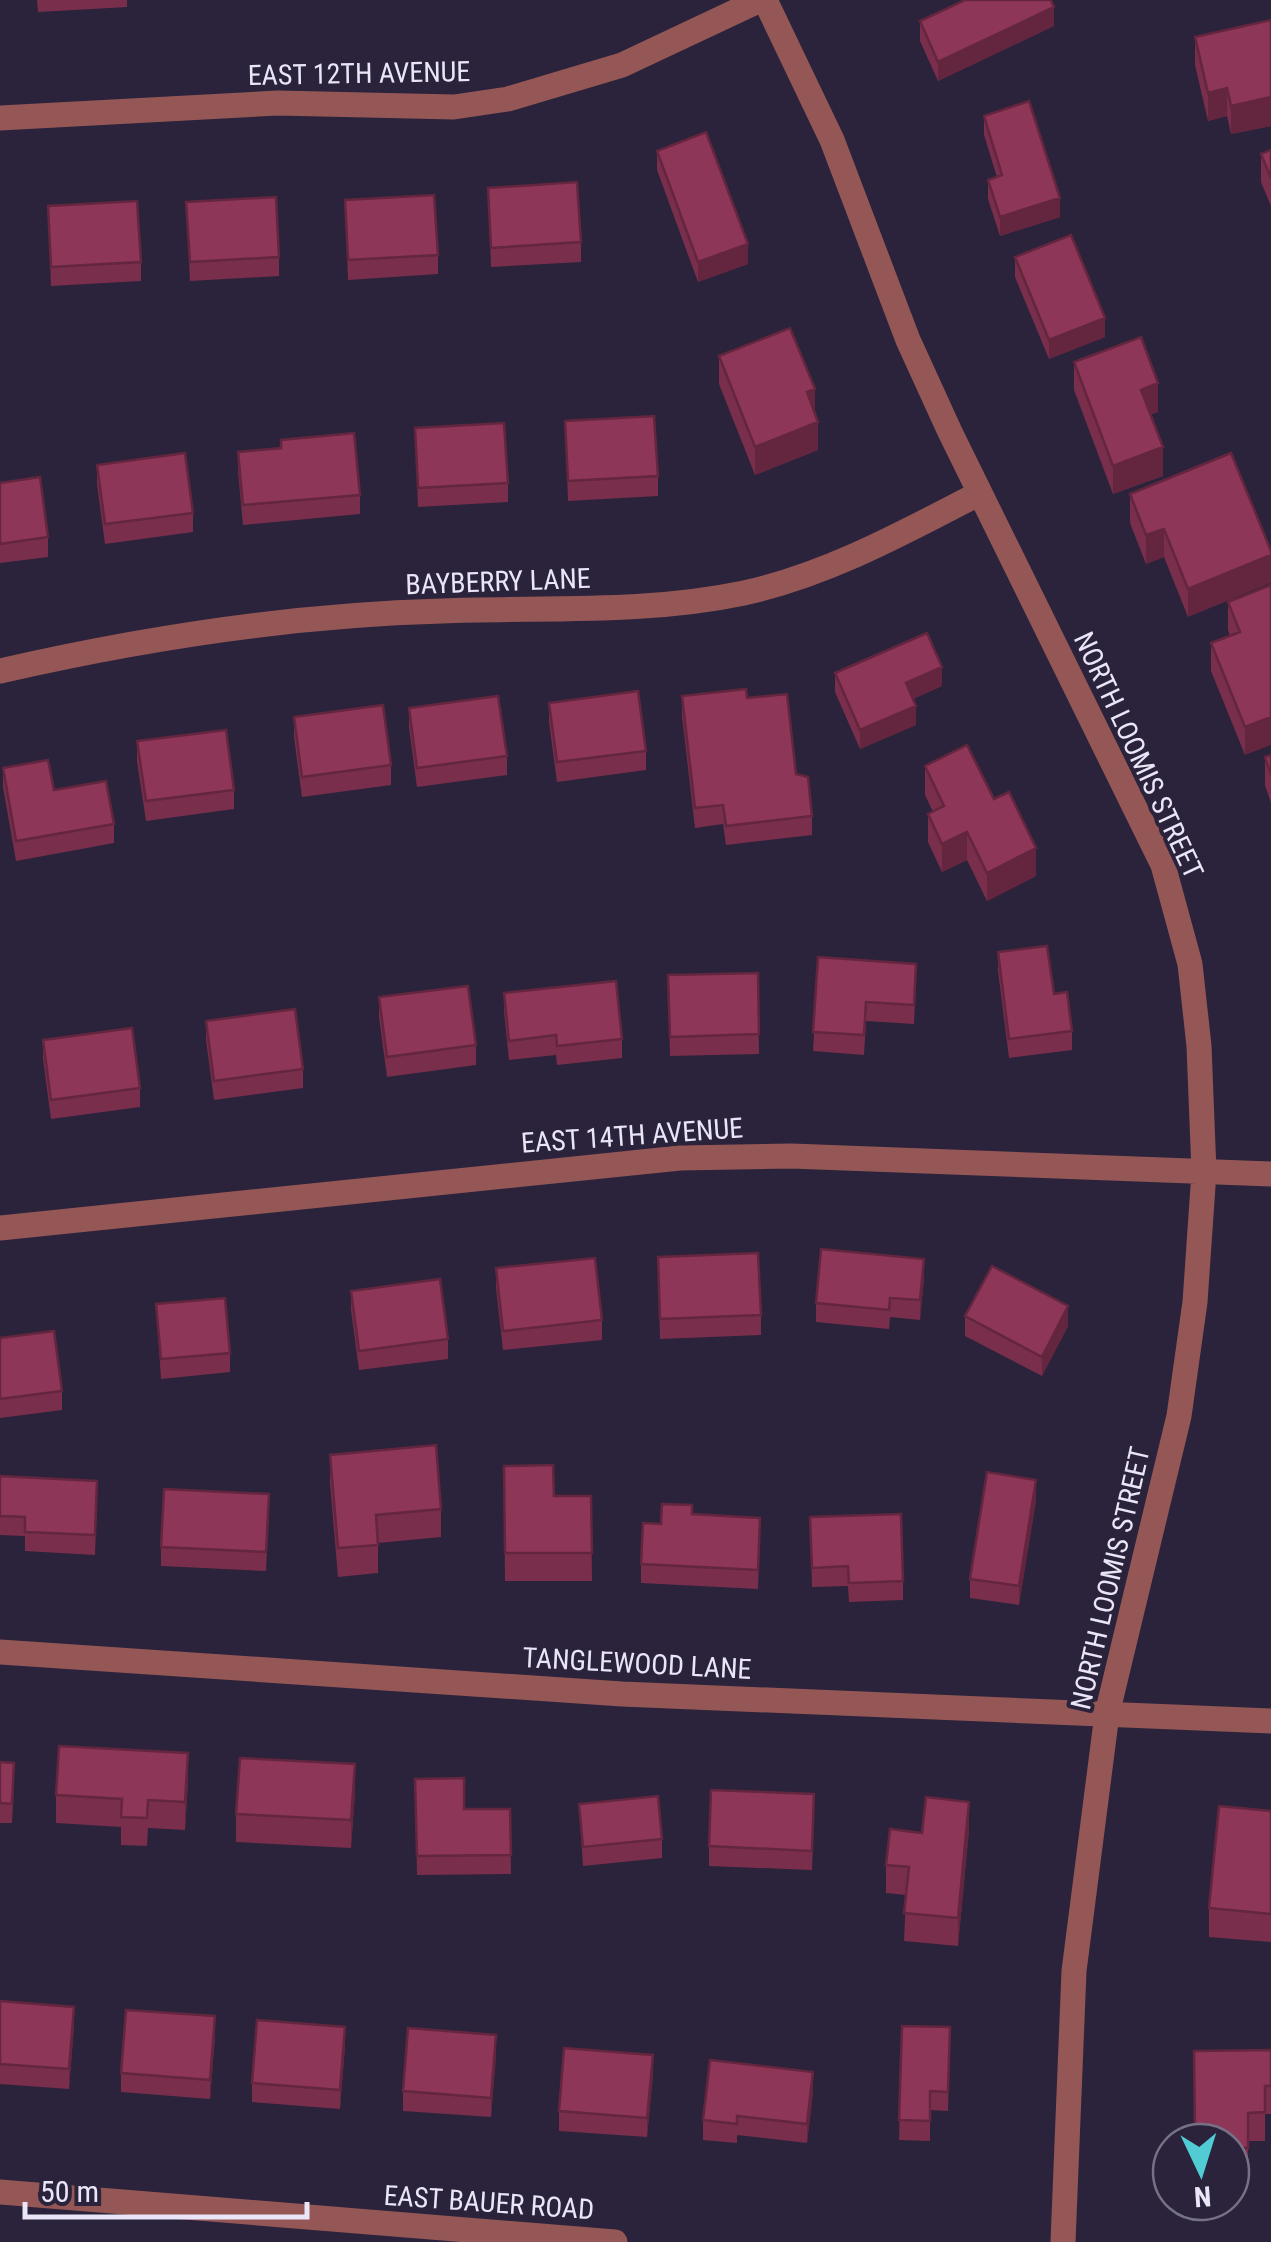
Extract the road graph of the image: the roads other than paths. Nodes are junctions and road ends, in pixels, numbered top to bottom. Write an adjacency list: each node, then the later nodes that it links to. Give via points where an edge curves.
1 (762, 0): 2 (street, EAST 12TH AVENUE, via 622,65 454,107 278,103); 3 (street, NORTH LOOMIS STREET, via 832,140 908,340)
2 (0, 118)
3 (980, 493): 4 (street, BAYBERRY LANE, via 904,533 746,592 627,608 438,610 236,628); 5 (street, NORTH LOOMIS STREET, via 1130,792 1172,892 1198,1030)
4 (0, 671)
5 (1204, 1172): 6 (street, EAST 14TH AVENUE); 7 (street, EAST 14TH AVENUE, via 680,1158); 9 (street, NORTH LOOMIS STREET, via 1180,1416)
6 (1271, 1174)
7 (0, 1228)
8 (0, 1652): 9 (street, TANGLEWOOD LANE, via 622,1694)
9 (1107, 1714): 10 (street, TANGLEWOOD LANE); 14 (street, NORTH LOOMIS STREET, via 1074,1971)
10 (1271, 1721)
11 (0, 2192): 12 (street, EAST BAUER ROAD)
12 (327, 2231): 13 (street, EAST BAUER ROAD)
13 (615, 2242)
14 (1063, 2242)

